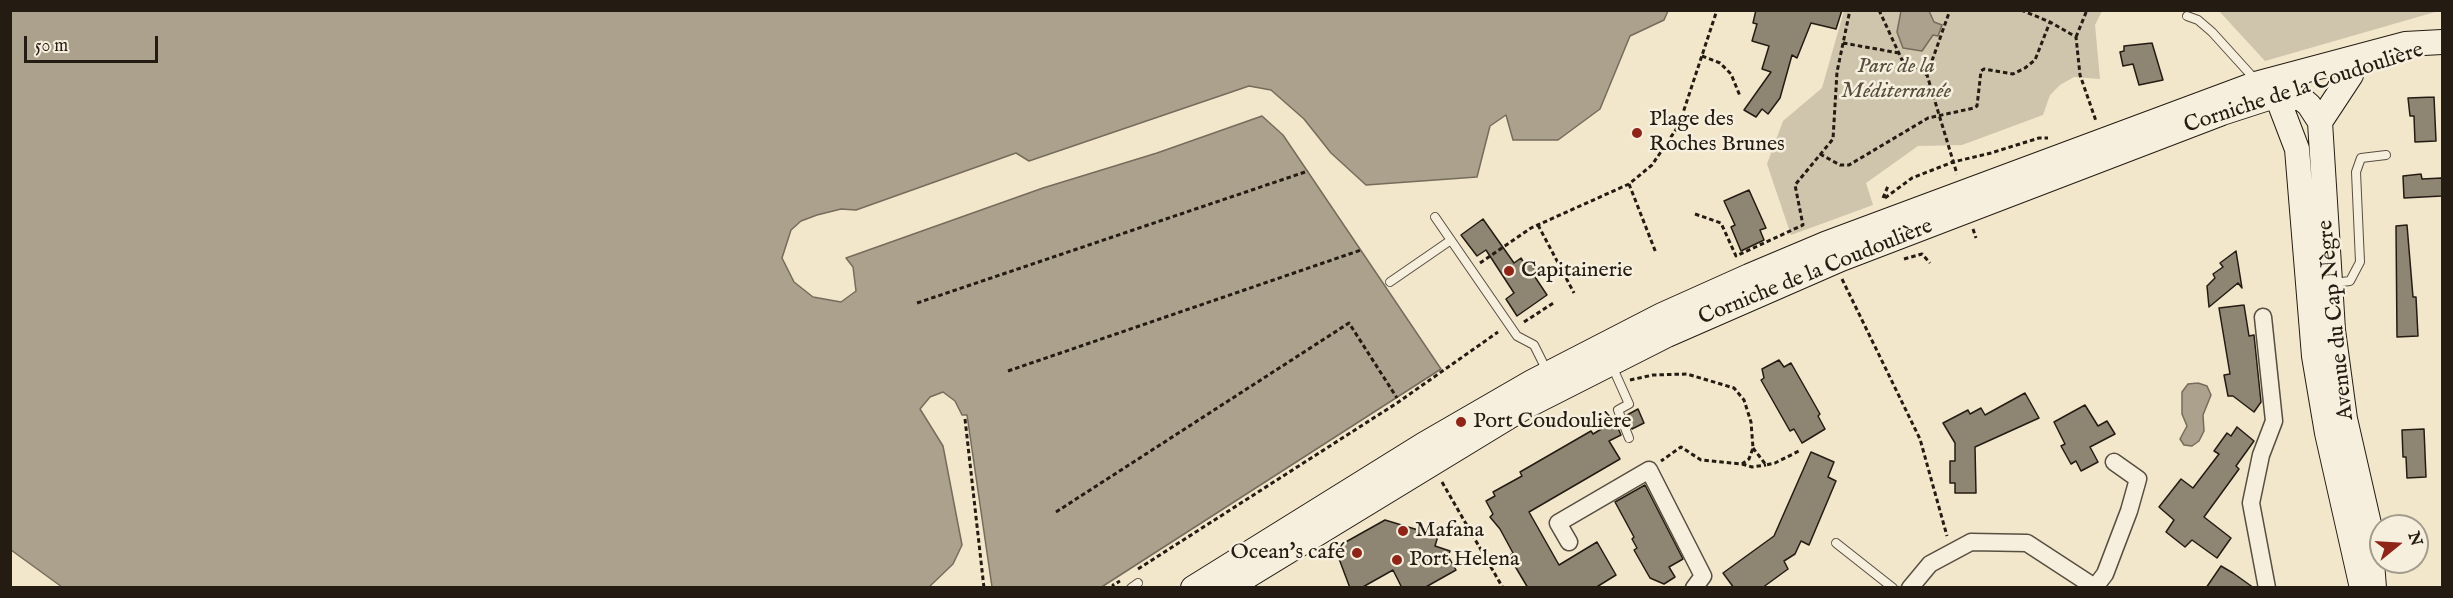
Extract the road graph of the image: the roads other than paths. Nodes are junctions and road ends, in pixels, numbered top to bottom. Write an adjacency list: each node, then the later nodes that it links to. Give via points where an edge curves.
1 (2196, 10): 3 (lane)
2 (2187, 16): 3 (lane)
3 (2198, 20): 7 (lane)
4 (2442, 42): 5 (main road, via 2406,44); 6 (main road, Corniche de la Coudoulière, via 2405,61)
5 (2374, 52): 7 (main road, Corniche de la Coudoulière); 8 (main road, via 2360,63 2287,84)
6 (2351, 75): 8 (main road, Corniche de la Coudoulière); 9 (main road)
7 (2255, 84): 8 (main road); 17 (main road, Corniche de la Coudoulière, via 1825,244 1662,315)
8 (2276, 94): 9 (main road, via 2302,99); 14 (main road, via 2297,149); 16 (main road, Corniche de la Coudoulière, via 1731,305)
9 (2320, 122): 14 (main road, Avenue du Cap Nègre)
10 (2386, 155): 14 (lane, via 2361,158 2356,172 2360,262 2350,280)
11 (1435, 217): 12 (lane)
12 (1451, 240): 13 (lane); 17 (lane, via 1517,336 1534,345)
13 (1390, 282)
14 (2319, 284): 29 (main road, via 2314,356); 30 (main road, Avenue du Cap Nègre, via 2369,524)
15 (2263, 317): 28 (street, via 2274,421 2261,455 2251,503)
16 (1615, 372): 17 (main road, Corniche de la Coudoulière); 18 (lane, via 1629,404 1617,410)
17 (1552, 382): 23 (main road, Corniche de la Coudoulière, via 1432,439); 24 (main road, Corniche de la Coudoulière, via 1306,544)
18 (1629, 438)
19 (2114, 462): 22 (street, via 2138,479 2105,574)
20 (1569, 542): 25 (street, via 1558,523 1649,471 1703,576)
21 (1836, 543): 26 (lane)
22 (2096, 587): 27 (street, via 2027,543 1971,542 1930,564)
23 (1193, 588)
24 (1228, 588)
25 (1694, 588)
26 (1893, 588)
27 (1910, 588)
28 (2267, 588)
29 (2362, 588)
30 (2374, 588)

